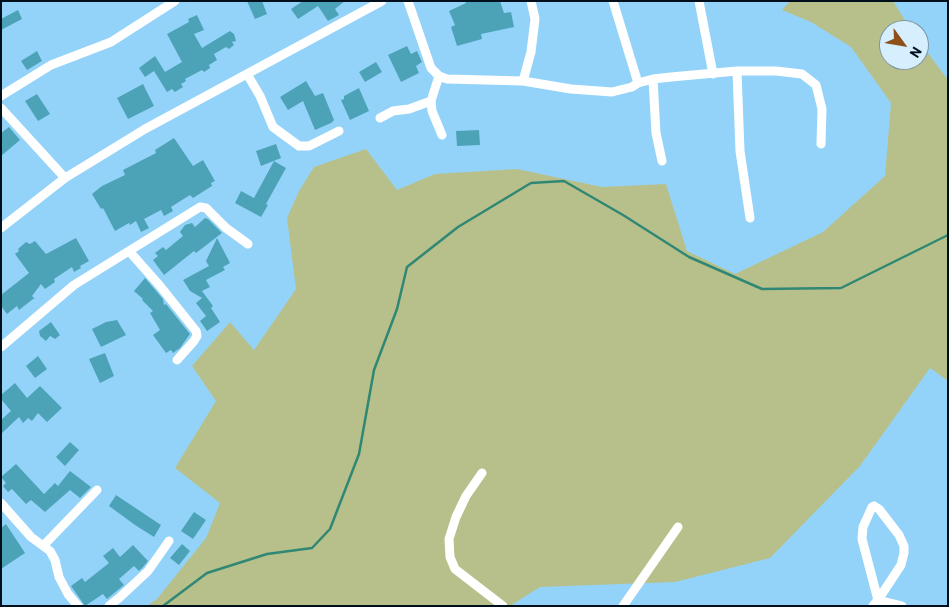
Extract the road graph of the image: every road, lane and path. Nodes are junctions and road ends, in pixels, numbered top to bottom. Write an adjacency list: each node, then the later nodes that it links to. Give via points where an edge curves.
1 (176, 1): 14 (street, via 111,42 51,65)
2 (382, 1): 8 (street)
3 (408, 1): 10 (street, via 432,68)
4 (531, 1): 12 (street, via 535,19)
5 (613, 1): 13 (street)
6 (699, 1): 9 (street)
7 (737, 71): 9 (street); 20 (street, via 802,74 816,84 822,109); 23 (street, via 740,151)
8 (247, 74): 18 (street, via 274,127 299,146 308,146); 22 (street)
9 (713, 74): 11 (street)
10 (438, 76): 12 (street); 15 (street)
11 (653, 79): 13 (street); 21 (street, via 656,133)
12 (523, 81): 13 (street, via 612,92)
13 (638, 83)
14 (1, 96)
15 (431, 101): 17 (street, via 393,111); 19 (street)
16 (1, 108): 22 (street)
17 (380, 118)
18 (339, 131)
19 (442, 134)
20 (821, 144)
21 (662, 161)
22 (65, 178): 24 (street)
23 (750, 218)
24 (1, 228)
25 (248, 244): 26 (street, via 206,208 200,207)
26 (129, 251): 27 (street, via 74,285); 28 (street, via 196,331 194,341)
27 (1, 347)
28 (177, 360)
29 (482, 473): 38 (street, via 456,517 449,539 450,557 455,569)
30 (97, 490): 34 (street)
31 (1, 503): 34 (street, via 31,537)
32 (678, 527): 39 (street)
33 (170, 540): 37 (street, via 148,570)
34 (44, 545): 36 (street, via 55,560 68,594)
35 (875, 603): 35 (street, via 901,564 904,546 899,535 874,506 863,527 862,540); 40 (street)
36 (78, 606)
37 (109, 606)
38 (503, 606)
39 (623, 606)
40 (902, 606)

